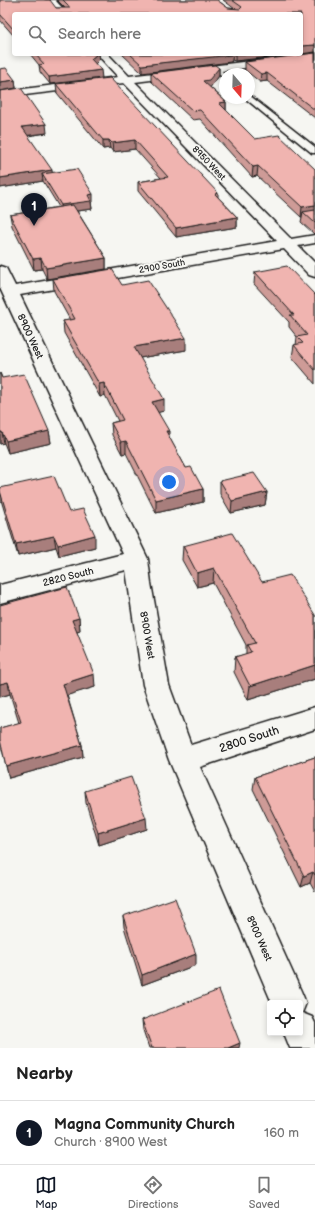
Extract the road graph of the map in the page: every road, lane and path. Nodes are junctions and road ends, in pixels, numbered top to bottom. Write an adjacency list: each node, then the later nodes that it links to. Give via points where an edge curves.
1 (50, 0): 2 (street)
2 (61, 12)
3 (104, 56): 8 (street, 8950 West)
4 (295, 56): 5 (street); 6 (street)
5 (312, 61)
6 (215, 69): 7 (lane); 8 (street)
7 (219, 72)
8 (127, 80): 9 (street); 13 (street, 8950 West)
9 (0, 95)
10 (255, 102): 11 (lane)
11 (315, 151)
12 (315, 239): 13 (street, 2900 South)
13 (287, 244): 14 (street, 8950 West); 15 (street, 2900 South)
14 (315, 272)
15 (5, 282): 16 (street, 8900 West)
16 (137, 559): 17 (street, 2820 South); 19 (street, 8900 West, via 156,685)
17 (0, 594)
18 (315, 718): 19 (street, 2800 South)
19 (183, 760): 20 (street, 8900 West)
20 (288, 1000)
21 (303, 1036): 22 (street)
22 (308, 1048)

